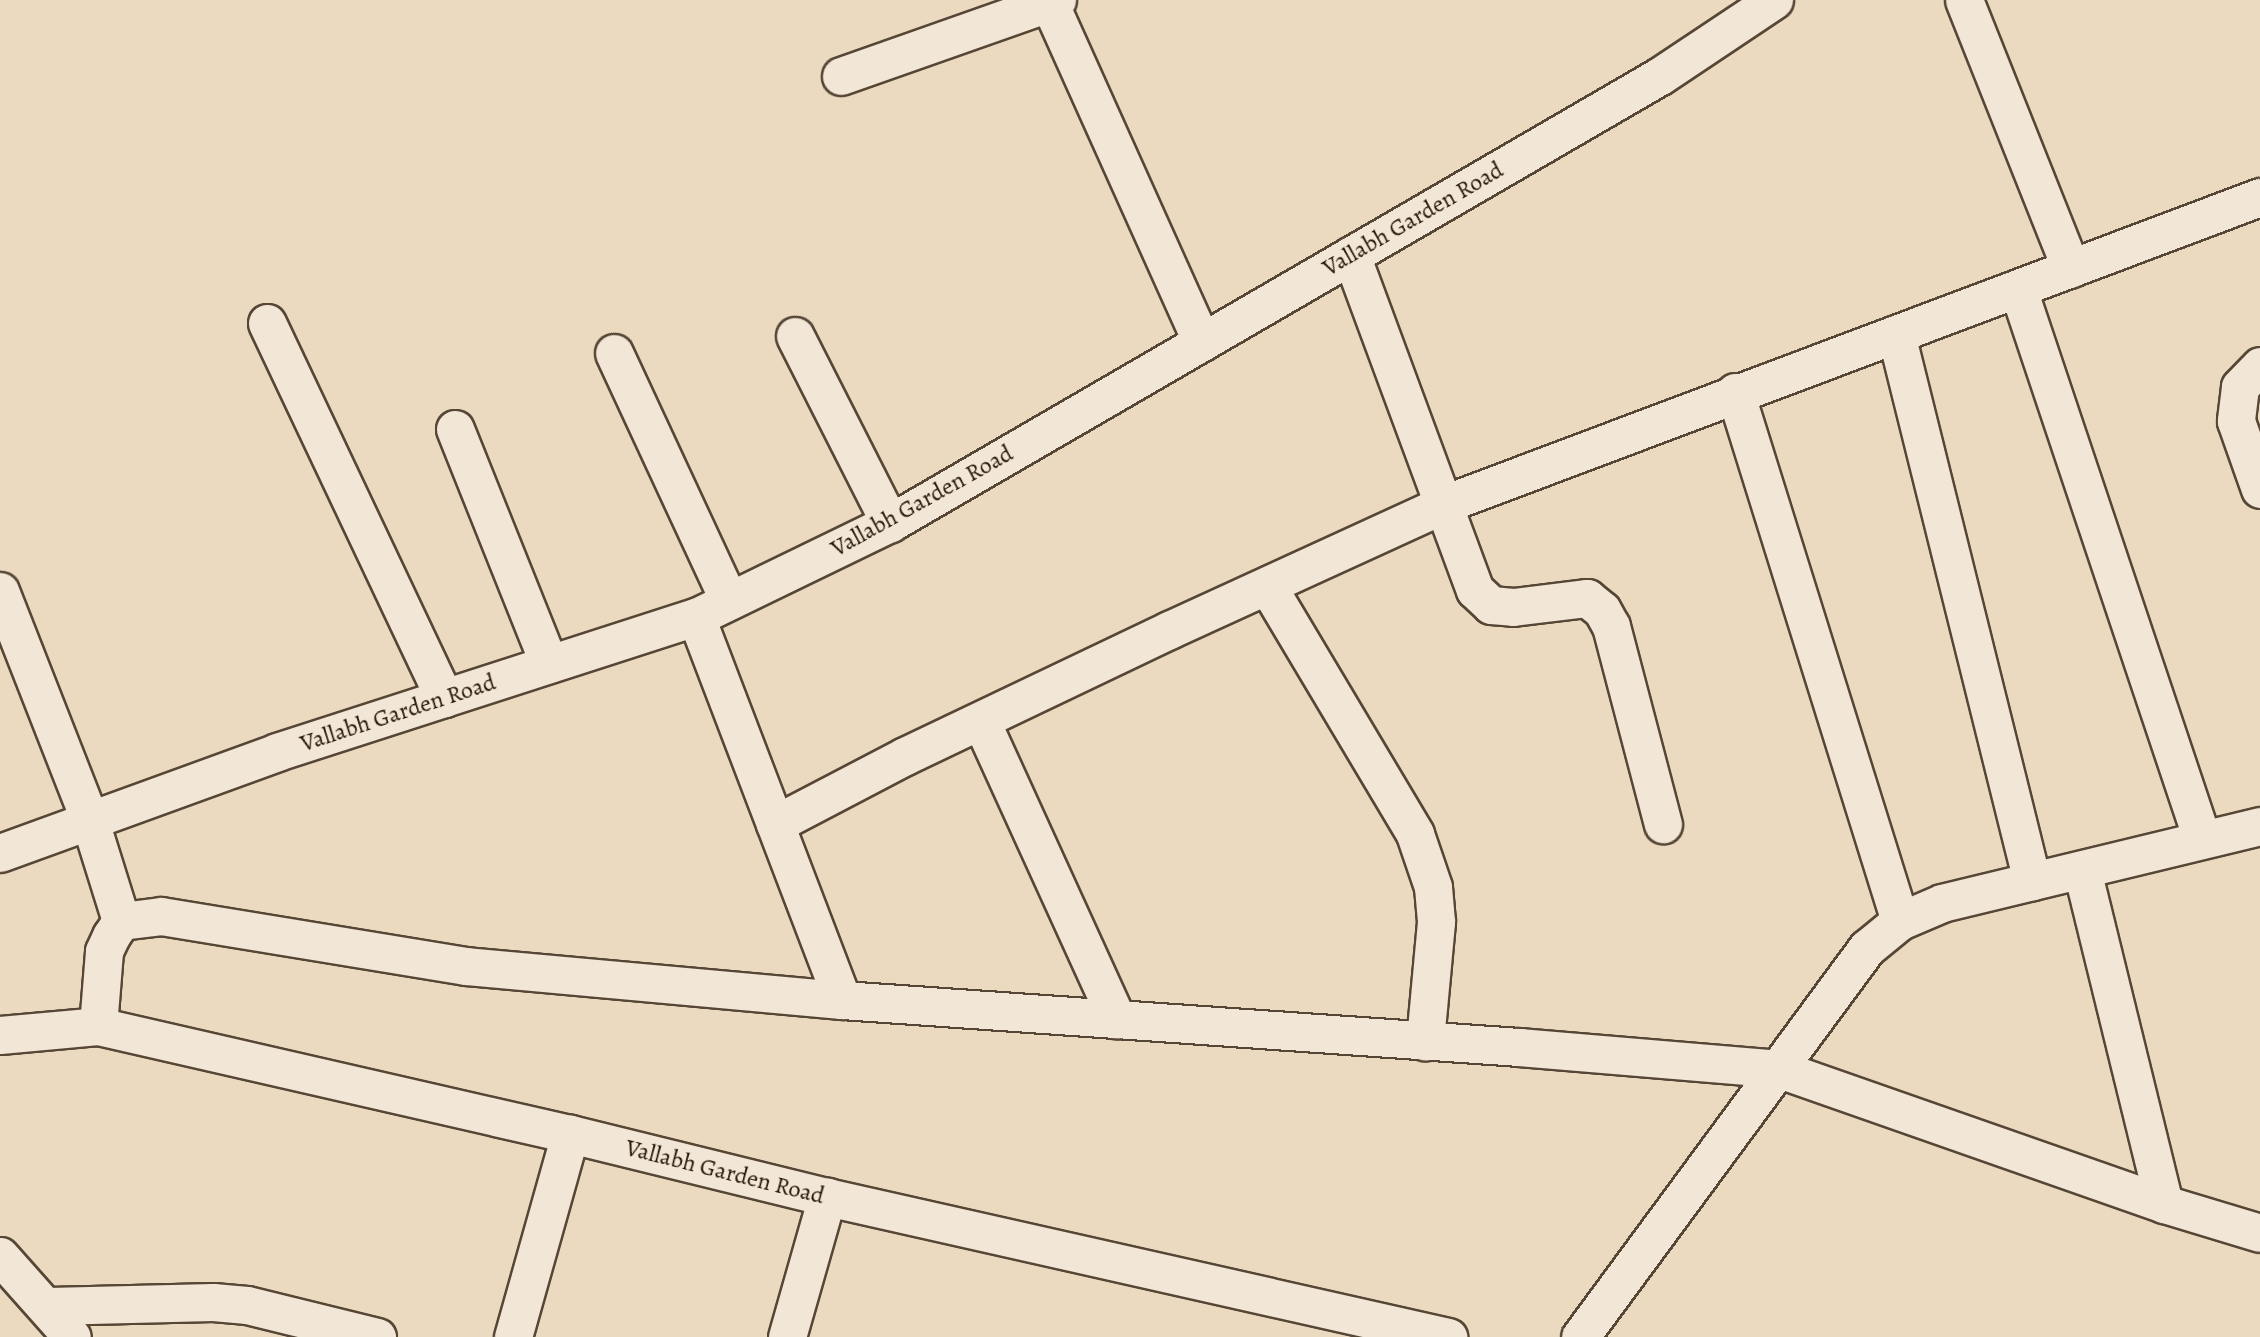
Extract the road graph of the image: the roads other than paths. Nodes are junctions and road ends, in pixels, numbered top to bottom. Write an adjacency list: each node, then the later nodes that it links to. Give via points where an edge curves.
1 (1774, 0): 6 (street, Vallabh Garden Road, via 1660,76)
2 (1964, 0): 7 (street)
3 (1052, 1): 4 (street); 12 (street)
4 (841, 76)
5 (2260, 197): 7 (street)
6 (1351, 255): 12 (street, Vallabh Garden Road); 18 (street)
7 (2071, 269): 8 (street)
8 (2018, 289): 10 (street); 31 (street)
9 (267, 323): 25 (street)
10 (1896, 334): 15 (street); 34 (street)
11 (795, 336): 19 (street)
12 (1202, 342): 19 (street, Vallabh Garden Road)
13 (614, 354): 22 (street)
14 (2260, 366): 17 (street, via 2240,387 2236,421)
15 (1735, 392): 18 (street); 36 (street)
16 (455, 429): 24 (street)
17 (2260, 489)
18 (1444, 504): 20 (street); 29 (street, via 1475,590 1490,605 1513,607 1587,598 1602,610 1611,626)
19 (890, 523): 22 (street, Vallabh Garden Road)
20 (1268, 587): 26 (street); 41 (street, via 1415,834 1433,887 1436,922)
21 (0, 591): 27 (street)
22 (729, 601): 23 (street, Vallabh Garden Road)
23 (696, 617): 24 (street, Vallabh Garden Road); 28 (street)
24 (549, 664): 25 (street, Vallabh Garden Road)
25 (444, 698): 27 (street, Vallabh Garden Road)
26 (981, 721): 28 (street); 38 (street)
27 (89, 818): 32 (street, Vallabh Garden Road); 35 (street)
28 (775, 824): 37 (street)
29 (1663, 824)
30 (2260, 826): 31 (street)
31 (2202, 839): 33 (street)
32 (0, 853)
33 (2082, 870): 34 (street); 45 (street)
34 (2032, 881): 36 (street, via 1942,903)
35 (121, 921): 37 (street, via 161,916 466,966); 39 (street, via 104,951)
36 (1900, 921): 42 (street, via 1867,948)
37 (842, 1000): 38 (street)
38 (1117, 1020): 41 (street)
39 (98, 1026): 40 (street, Vallabh Garden Road); 43 (street, Vallabh Garden Road)
40 (0, 1035)
41 (1425, 1041): 42 (street)
42 (1779, 1069): 45 (street); 54 (street)
43 (570, 1134): 44 (street, Vallabh Garden Road); 51 (street)
44 (827, 1197): 52 (street); 53 (street, Vallabh Garden Road)
45 (2164, 1205): 46 (street)
46 (2260, 1233)
47 (0, 1256): 48 (street)
48 (48, 1306): 49 (street); 50 (street, via 247,1305)
49 (72, 1337)
50 (377, 1337)
51 (513, 1337)
52 (787, 1337)
53 (1448, 1337)
54 (1580, 1337)

